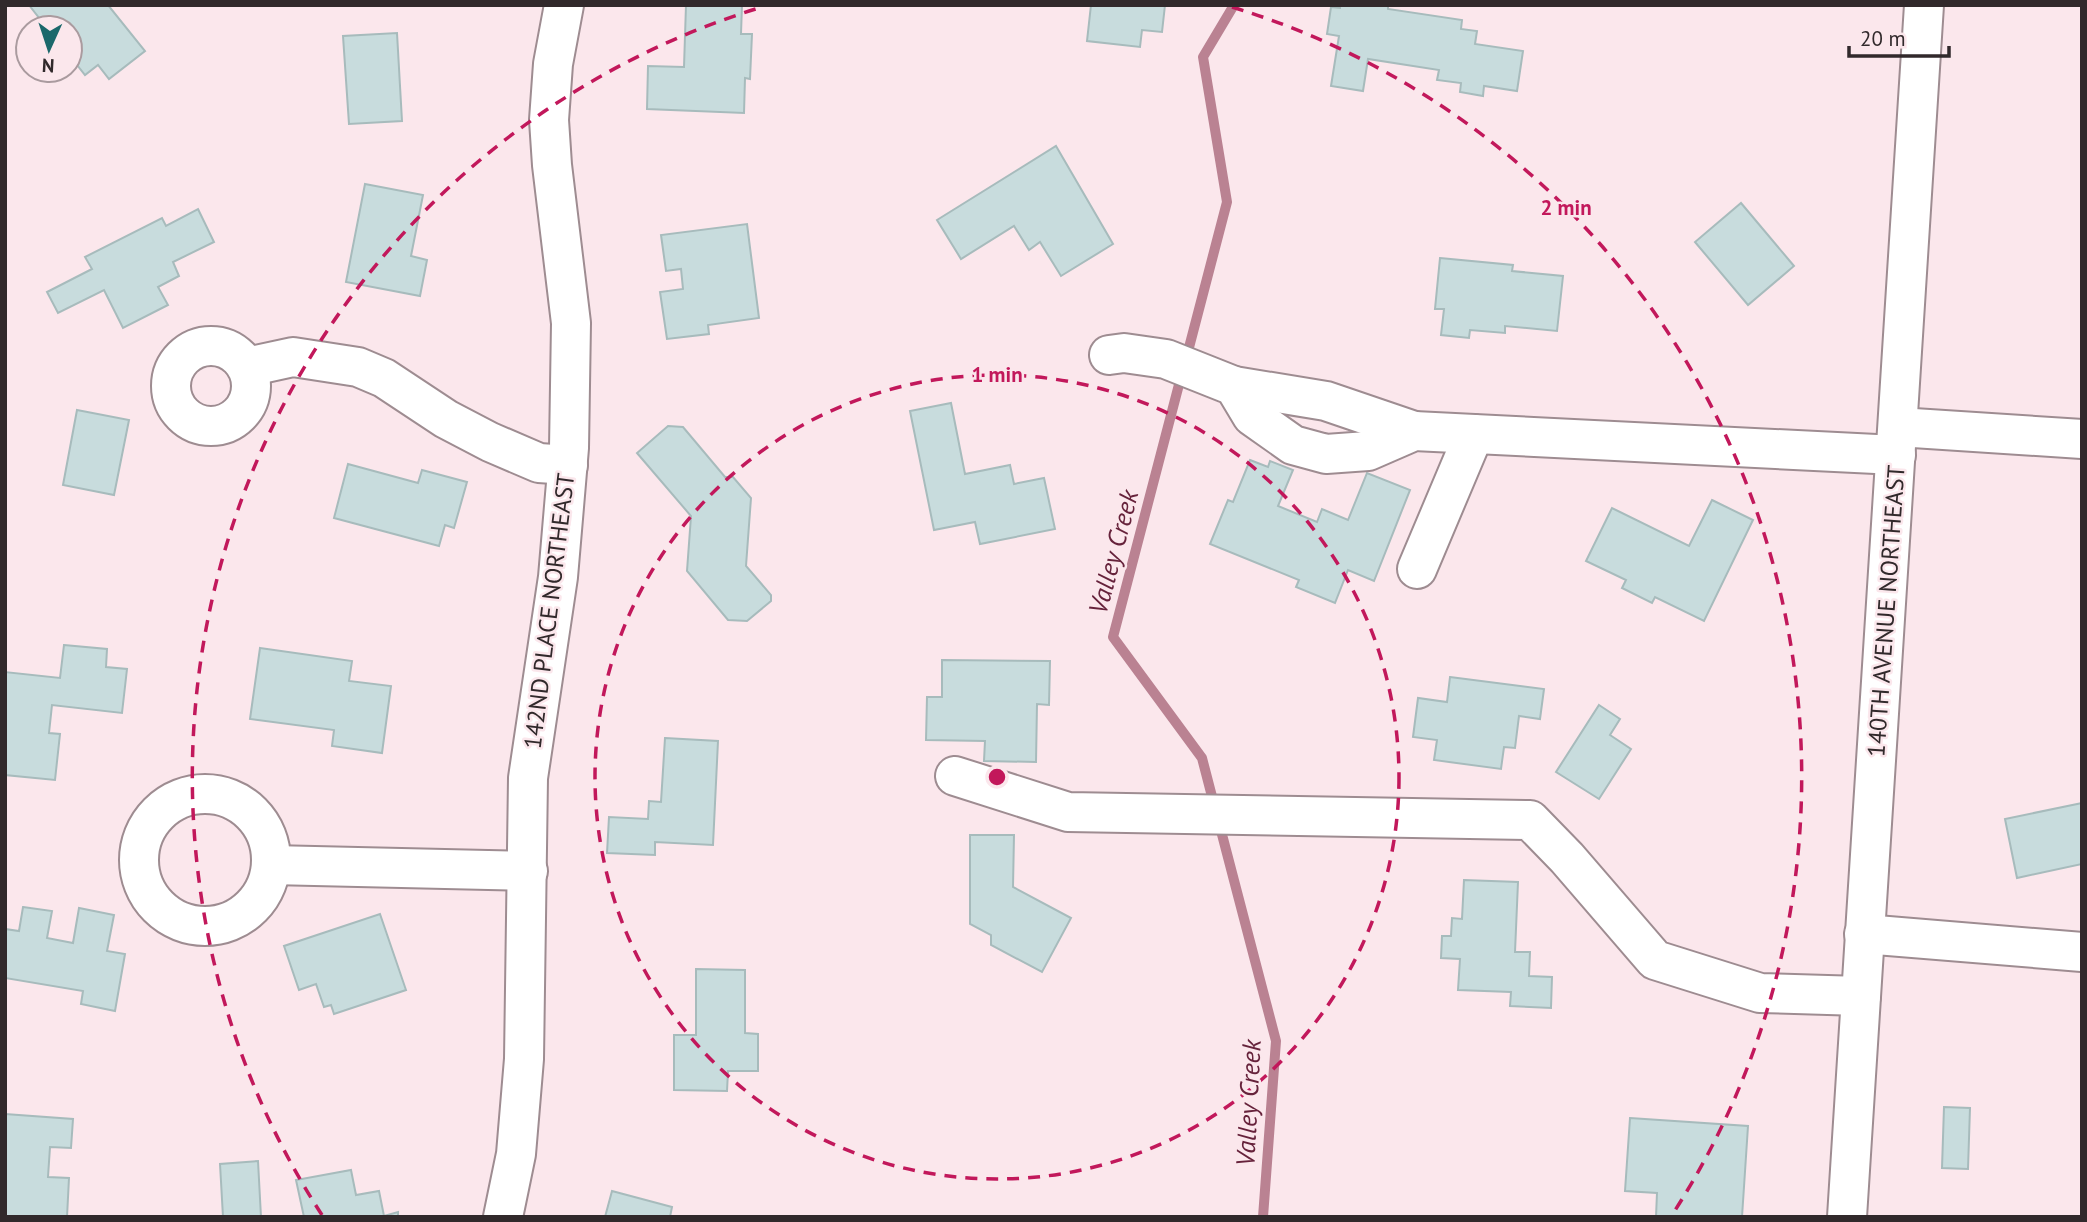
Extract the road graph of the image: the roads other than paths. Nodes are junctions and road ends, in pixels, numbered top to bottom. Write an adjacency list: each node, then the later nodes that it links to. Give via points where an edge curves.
1 (564, 5): 10 (street, 142ND PLACE NORTHEAST, via 553,64 550,120 571,323)
2 (1924, 5): 9 (street, 140TH AVENUE NORTHEAST)
3 (1110, 355): 5 (street, via 1166,359)
4 (247, 367): 10 (street, via 293,357 358,367 384,378 446,419 519,454 544,447)
5 (1234, 386): 6 (street, via 1326,401); 6 (street, via 1252,416 1293,446 1326,454 1368,451)
6 (1414, 430): 7 (street)
7 (1474, 434): 9 (street); 11 (street)
8 (2082, 439): 9 (street)
9 (1897, 441): 15 (street, 140TH AVENUE NORTHEAST)
10 (569, 457): 14 (street, 142ND PLACE NORTHEAST, via 558,577 528,778)
11 (1417, 569)
12 (955, 776): 17 (street, via 1068,812 1530,820 1655,960 1760,993)
13 (271, 865): 14 (street)
14 (528, 871): 18 (street, 142ND PLACE NORTHEAST, via 524,1059 516,1154)
15 (1864, 934): 16 (street); 17 (street, 140TH AVENUE NORTHEAST)
16 (2082, 952)
17 (1861, 996): 19 (street, 140TH AVENUE NORTHEAST)
18 (503, 1217)
19 (1847, 1217)

